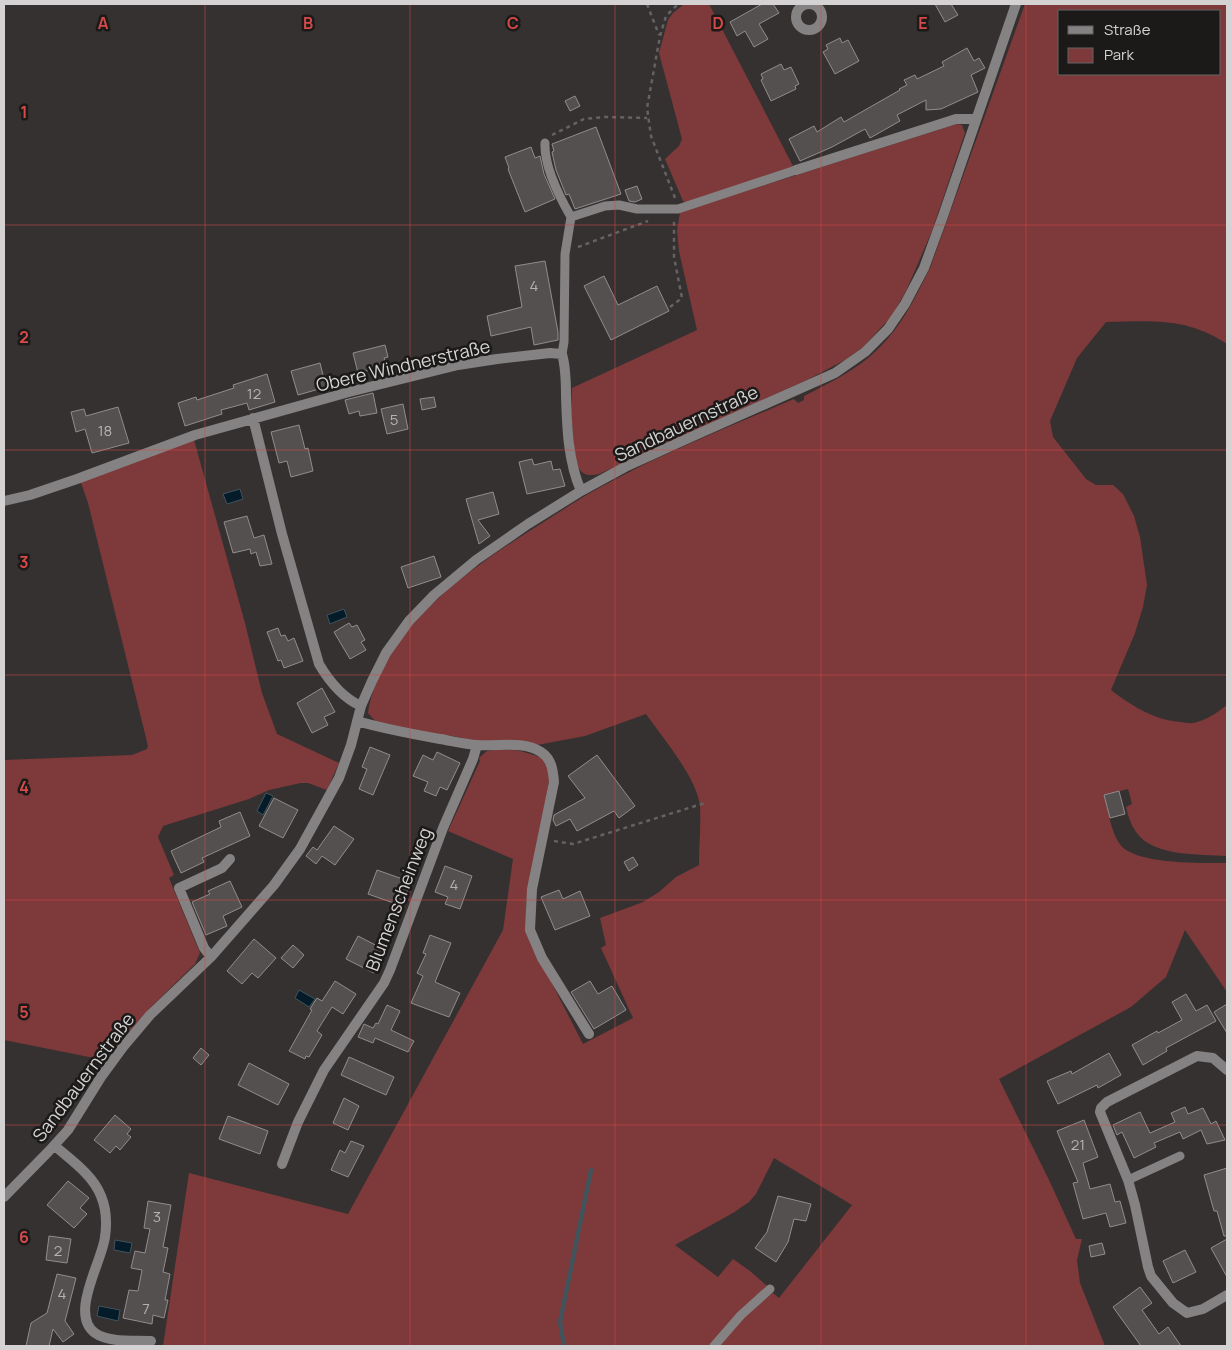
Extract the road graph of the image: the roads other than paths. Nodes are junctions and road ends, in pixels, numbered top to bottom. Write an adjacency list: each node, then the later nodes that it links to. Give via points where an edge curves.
1 (1016, 4): 2 (street, Sandbauernstraße)
2 (976, 119): 4 (street, via 956,120); 8 (street, Sandbauernstraße, via 924,268 888,329 865,352 835,373 691,437)
3 (545, 144): 5 (lane, via 548,164)
4 (796, 170): 5 (lane, via 677,209 637,209 619,205)
5 (571, 217): 6 (lane)
6 (562, 354): 7 (street, Obere Windnerstraße, via 458,365); 8 (street, via 571,459)
7 (253, 418): 9 (street, Obere Windnerstraße, via 195,435 30,495); 10 (street, via 319,664 346,697)
8 (582, 491): 10 (street, Sandbauernstraße, via 476,560 434,594 386,653)
9 (4, 501)
10 (361, 706): 11 (street, Sandbauernstraße)
11 (357, 721): 12 (street); 14 (street, Sandbauernstraße, via 339,778 300,849 274,886)
12 (477, 745): 15 (street, via 531,747 550,760 554,782 532,889 530,930 542,958); 19 (street, Blumenscheinweg, via 384,983 324,1070 298,1122)
13 (230, 859): 14 (street, via 222,868 179,888 204,948)
14 (211, 957): 17 (street, Sandbauernstraße, via 150,1015 123,1047)
15 (589, 1034)
16 (1227, 1070): 20 (street, via 1213,1058 1197,1056 1101,1108 1101,1118)
17 (55, 1146): 21 (street, Sandbauernstraße); 24 (street, via 91,1179 101,1194 105,1210 105,1238 84,1306 86,1322 96,1333 110,1339)
18 (1180, 1156): 20 (lane)
19 (282, 1164)
20 (1128, 1180): 23 (street, via 1148,1267 1158,1286 1187,1313 1203,1309)
21 (4, 1197)
22 (770, 1289): 25 (lane)
23 (1227, 1295)
24 (151, 1341)
25 (714, 1346)

